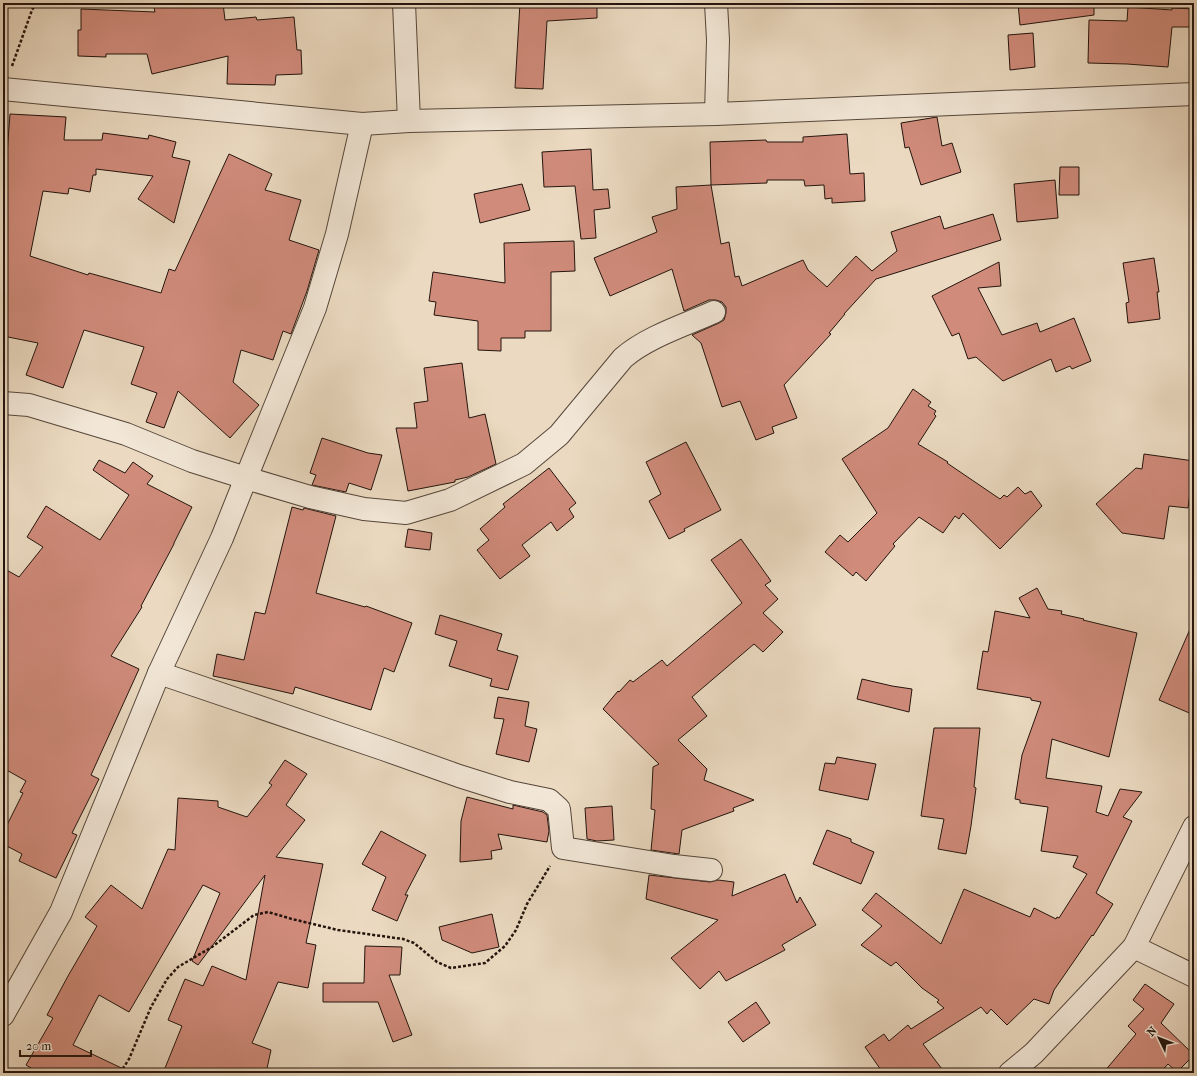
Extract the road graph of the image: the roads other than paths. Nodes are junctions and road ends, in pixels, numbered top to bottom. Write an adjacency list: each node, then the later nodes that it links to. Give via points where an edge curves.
1 (404, 3): 6 (street)
2 (716, 3): 5 (street)
3 (5, 90): 7 (street)
4 (1194, 94): 5 (street)
5 (716, 114): 6 (street)
6 (409, 120): 7 (street)
7 (362, 124): 10 (street, via 337,234 315,308)
8 (714, 312): 10 (street, via 633,349 559,435 524,464 450,500 406,513 378,510 310,497)
9 (3, 403): 10 (street, via 29,405 126,434 192,461)
10 (246, 478): 11 (street, via 222,538)
11 (159, 673): 13 (street, via 459,776 510,792 550,800 559,809 563,848); 16 (street, via 61,912)
12 (1194, 827): 14 (street)
13 (710, 870)
14 (1134, 947): 15 (street); 17 (street, via 1034,1053)
15 (1194, 976)
16 (3, 1015)
17 (1010, 1073)

